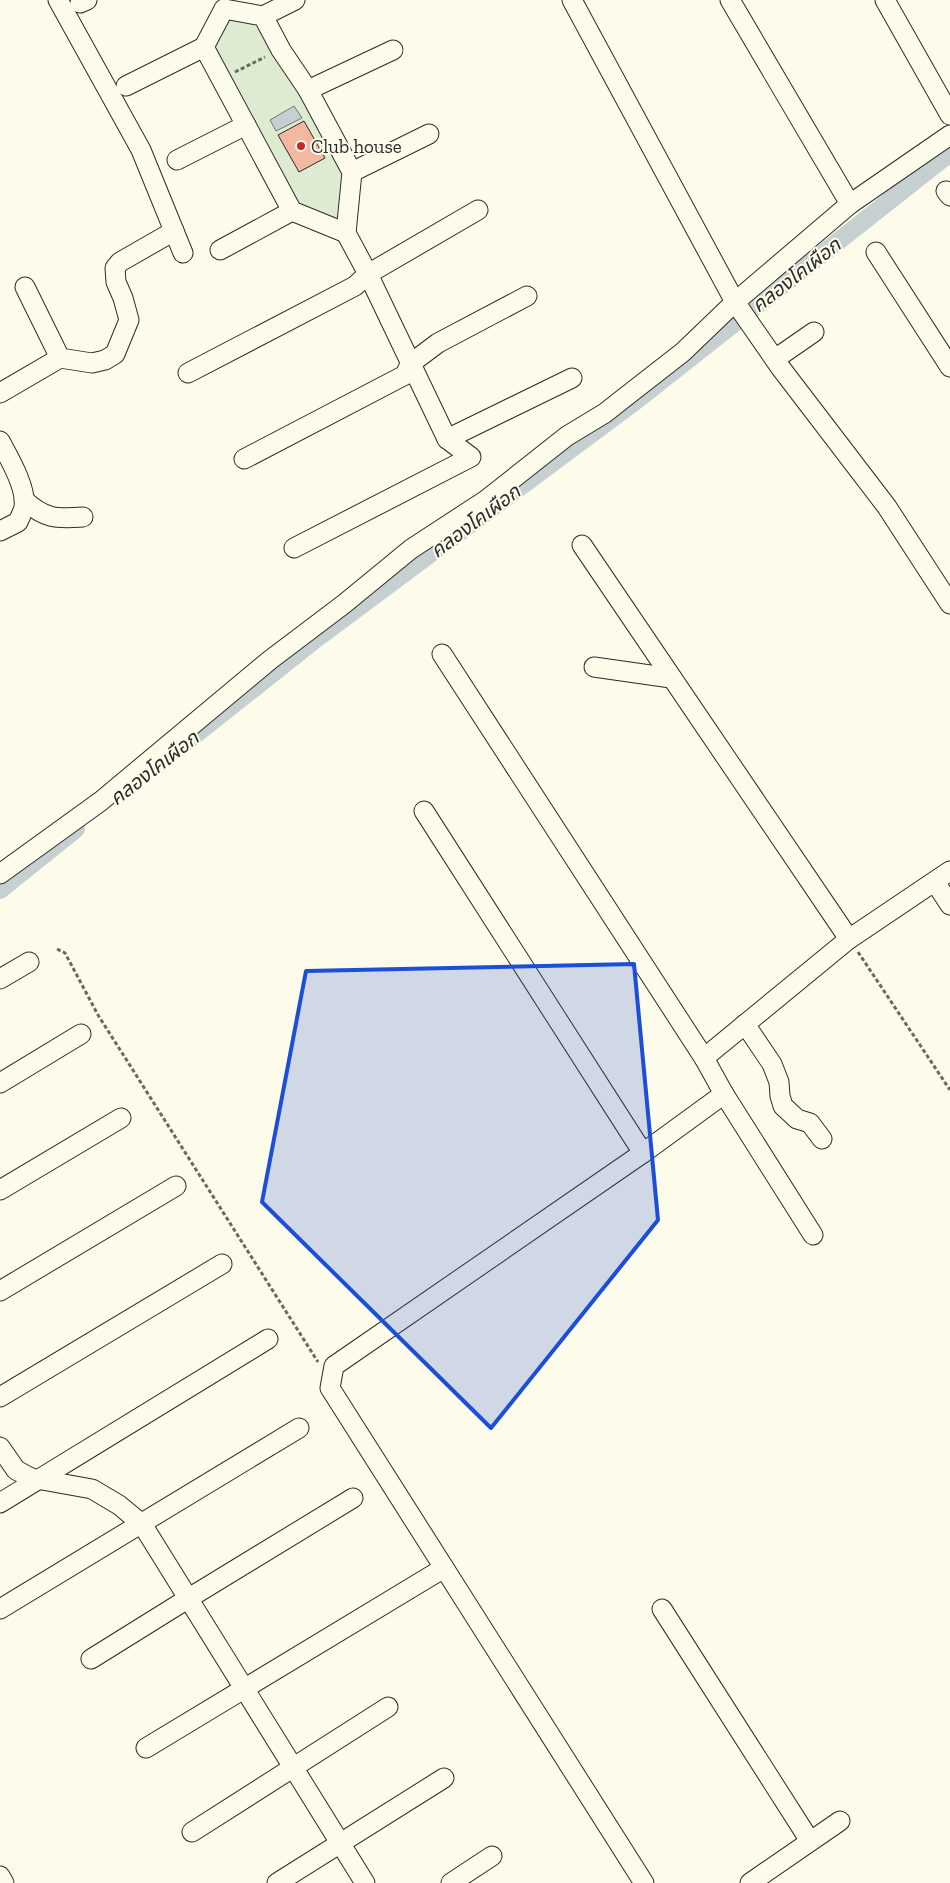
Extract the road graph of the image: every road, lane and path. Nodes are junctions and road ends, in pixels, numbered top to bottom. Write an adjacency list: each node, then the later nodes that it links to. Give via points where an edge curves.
1 (58, 0): 23 (street, via 141,150)
2 (295, 0): 7 (street)
3 (572, 0): 31 (street)
4 (730, 0): 20 (street)
5 (885, 0): 14 (street)
6 (222, 4): 7 (street); 8 (street)
7 (263, 16): 9 (street)
8 (204, 47): 11 (street); 12 (street)
9 (281, 50): 11 (path); 13 (street)
10 (393, 50): 13 (street)
11 (221, 79): 15 (street)
12 (126, 86)
13 (308, 90): 19 (street)
14 (950, 115)
15 (246, 125): 18 (street); 22 (street)
16 (429, 134): 19 (street)
17 (950, 135): 20 (street)
18 (176, 160)
19 (352, 172): 24 (street)
20 (850, 204): 31 (street)
21 (478, 210): 28 (street)
22 (292, 211): 24 (street); 25 (street)
23 (174, 231): 27 (street); 33 (street, via 114,268 130,320 115,354 92,363)
24 (346, 233): 28 (street)
25 (220, 250)
26 (876, 252): 36 (street)
27 (183, 253)
28 (368, 274): 35 (street); 37 (street, via 355,286)
29 (24, 287): 33 (street)
30 (527, 296): 35 (street, via 438,343)
31 (737, 305): 34 (street); 53 (street, via 605,413 567,436 486,500 411,549 270,660 108,795)
32 (814, 332): 34 (street)
33 (60, 358): 39 (street)
34 (775, 359): 48 (street, via 886,507)
35 (410, 364): 40 (street); 42 (street, via 405,376)
36 (950, 367)
37 (188, 373)
38 (572, 378): 40 (street)
39 (0, 394)
40 (447, 438): 47 (street, via 470,457)
41 (0, 441): 43 (street, via 19,480)
42 (244, 459)
43 (24, 500): 44 (street, via 36,511 50,517); 45 (street, via 18,522)
44 (83, 517)
45 (0, 531)
46 (582, 545): 51 (street)
47 (294, 548)
48 (950, 604)
49 (442, 654): 62 (street)
50 (594, 667): 51 (street)
51 (671, 678): 56 (street)
52 (424, 811): 68 (street)
53 (0, 874)
54 (943, 876): 55 (street); 56 (street)
55 (950, 905)
56 (849, 939): 60 (street); 64 (path)
57 (57, 949): 75 (path, via 65,953 98,1015)
58 (29, 962): 59 (street)
59 (0, 979)
60 (746, 1024): 62 (street); 67 (street, via 780,1082 782,1106 797,1119 810,1123)
61 (81, 1034): 63 (street)
62 (704, 1058): 65 (street)
63 (0, 1083)
64 (950, 1090)
65 (724, 1094): 68 (street); 71 (street)
66 (121, 1118): 70 (street)
67 (822, 1140)
68 (643, 1153): 75 (street, via 334,1366)
69 (176, 1186): 73 (street)
70 (0, 1190)
71 (813, 1235)
72 (222, 1264): 76 (street)
73 (0, 1292)
74 (268, 1339): 79 (street)
75 (331, 1381): 83 (street, via 330,1388)
76 (0, 1397)
77 (299, 1428): 82 (street)
78 (0, 1447): 79 (street, via 16,1470)
79 (38, 1478): 81 (street); 82 (street, via 92,1489 119,1504)
80 (353, 1498): 84 (street)
81 (0, 1503)
82 (142, 1524): 84 (street); 85 (street)
83 (444, 1568): 88 (street); 104 (street)
84 (188, 1598): 87 (street); 88 (street)
85 (0, 1608)
86 (662, 1609): 95 (street)
87 (91, 1659)
88 (245, 1688): 90 (street); 91 (street)
89 (388, 1708): 91 (street)
90 (146, 1748)
91 (293, 1769): 94 (street); 96 (street)
92 (444, 1778): 96 (street)
93 (840, 1821): 95 (street)
94 (192, 1832)
95 (810, 1841): 99 (street)
96 (341, 1844): 101 (street); 102 (street)
97 (492, 1856): 103 (street)
98 (0, 1876): 100 (street)
99 (757, 1881)
100 (4, 1883)
101 (276, 1883)
102 (365, 1883)
103 (451, 1883)
104 (644, 1883)

